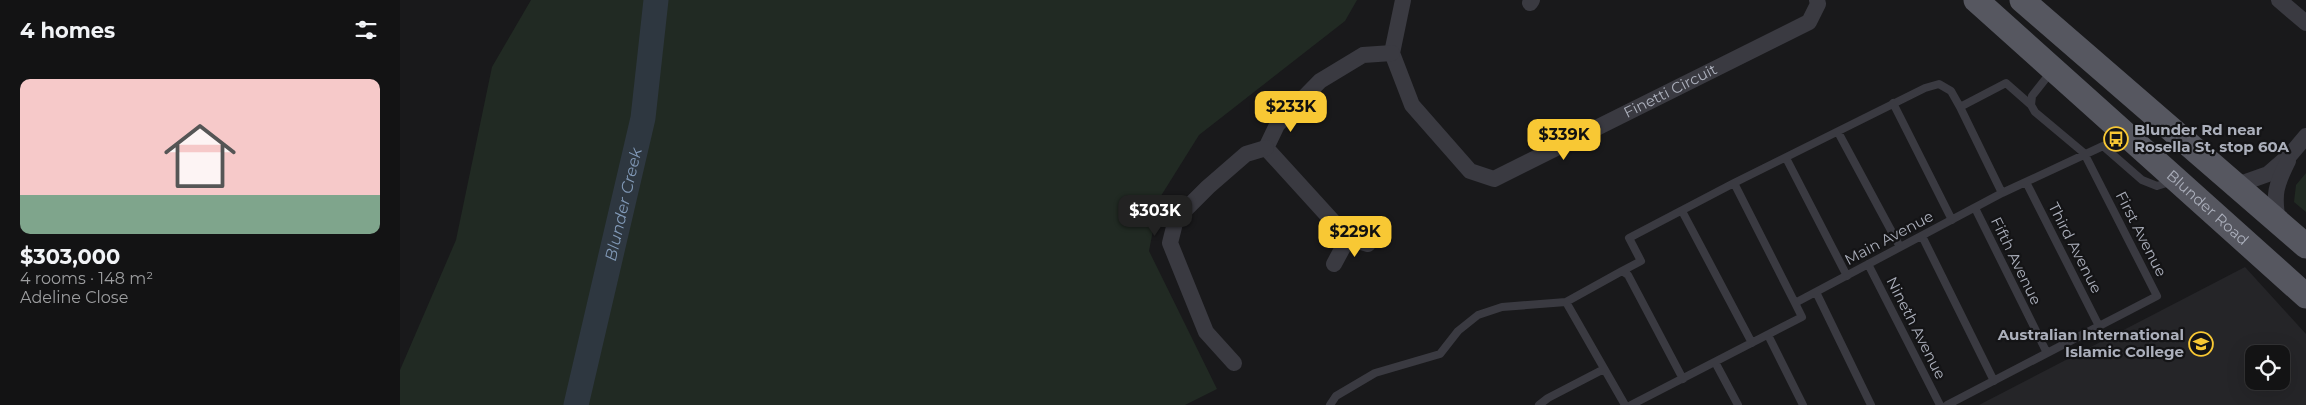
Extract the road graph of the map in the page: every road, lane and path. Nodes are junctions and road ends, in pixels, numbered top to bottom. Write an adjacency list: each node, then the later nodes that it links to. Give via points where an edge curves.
1 (1403, 0): 7 (street)
2 (1816, 0): 7 (street, Finetti Circuit, via 1818,4 1809,22 1494,179 1470,171 1412,105)
3 (1976, 0): 8 (main road, Blunder Road)
4 (2022, 0): 21 (main road)
5 (2279, 0): 6 (street)
6 (2306, 24)
7 (1392, 53): 14 (street, via 1362,55 1320,81 1277,125)
8 (2053, 69): 10 (lane, via 2032,96); 18 (main road, Blunder Road)
9 (1894, 103): 11 (lane, via 1939,84 1951,91); 12 (lane); 25 (lane)
10 (2031, 105): 11 (lane, via 2006,83); 15 (lane)
11 (1960, 107): 22 (lane)
12 (1838, 132): 17 (lane); 31 (lane)
13 (2306, 136): 16 (street)
14 (1266, 148): 28 (street); 45 (street, via 1246,154 1208,187 1176,219 1170,243 1206,332)
15 (2084, 154): 18 (lane, Main Avenue, via 2103,146 2142,180 2157,186); 19 (lane, Main Avenue); 40 (lane, First Avenue, via 2156,296)
16 (2291, 154): 21 (street, via 2268,174); 26 (street, via 2276,185 2274,199)
17 (1786, 158): 20 (lane); 35 (lane)
18 (2177, 180): 37 (main road, Blunder Road)
19 (2026, 182): 22 (lane, Main Avenue); 40 (lane, Third Avenue)
20 (1734, 183): 24 (lane); 39 (lane)
21 (2237, 185): 26 (main road)
22 (2002, 193): 23 (lane, Main Avenue)
23 (1975, 208): 25 (lane, Main Avenue); 43 (lane, Fifth Avenue)
24 (1682, 211): 34 (lane, via 1629,238 1641,261); 42 (lane)
25 (1952, 220): 27 (lane, Main Avenue)
26 (2278, 221): 30 (main road)
27 (1922, 236): 31 (lane, Main Avenue); 48 (lane)
28 (1348, 238): 29 (street); 32 (street)
29 (1368, 244)
30 (2306, 246)
31 (1900, 247): 33 (lane, Main Avenue)
32 (1334, 264)
33 (1868, 264): 35 (lane, Main Avenue); 56 (lane, Nineth Avenue)
34 (1622, 271): 38 (lane); 47 (lane, via 1628,275)
35 (1847, 276): 36 (lane, Main Avenue)
36 (1816, 292): 39 (lane, Main Avenue); 55 (lane)
37 (2306, 296)
38 (1566, 302): 46 (lane); 49 (lane, via 1502,307 1478,315 1458,331 1440,354 1375,373 1336,396)
39 (1795, 303): 41 (lane, via 1802,317)
40 (2099, 326): 43 (lane)
41 (1768, 335): 42 (lane); 54 (lane)
42 (1752, 343): 44 (lane)
43 (2046, 353): 48 (lane)
44 (1715, 362): 47 (lane); 53 (lane)
45 (1234, 363)
46 (1604, 369): 50 (lane); 51 (lane)
47 (1683, 378): 52 (lane)
48 (1994, 381): 57 (lane)
49 (1330, 405)
50 (1539, 405)
51 (1625, 405)
52 (1631, 405)
53 (1738, 405)
54 (1803, 405)
55 (1871, 405)
56 (1940, 405)
57 (1947, 405)

